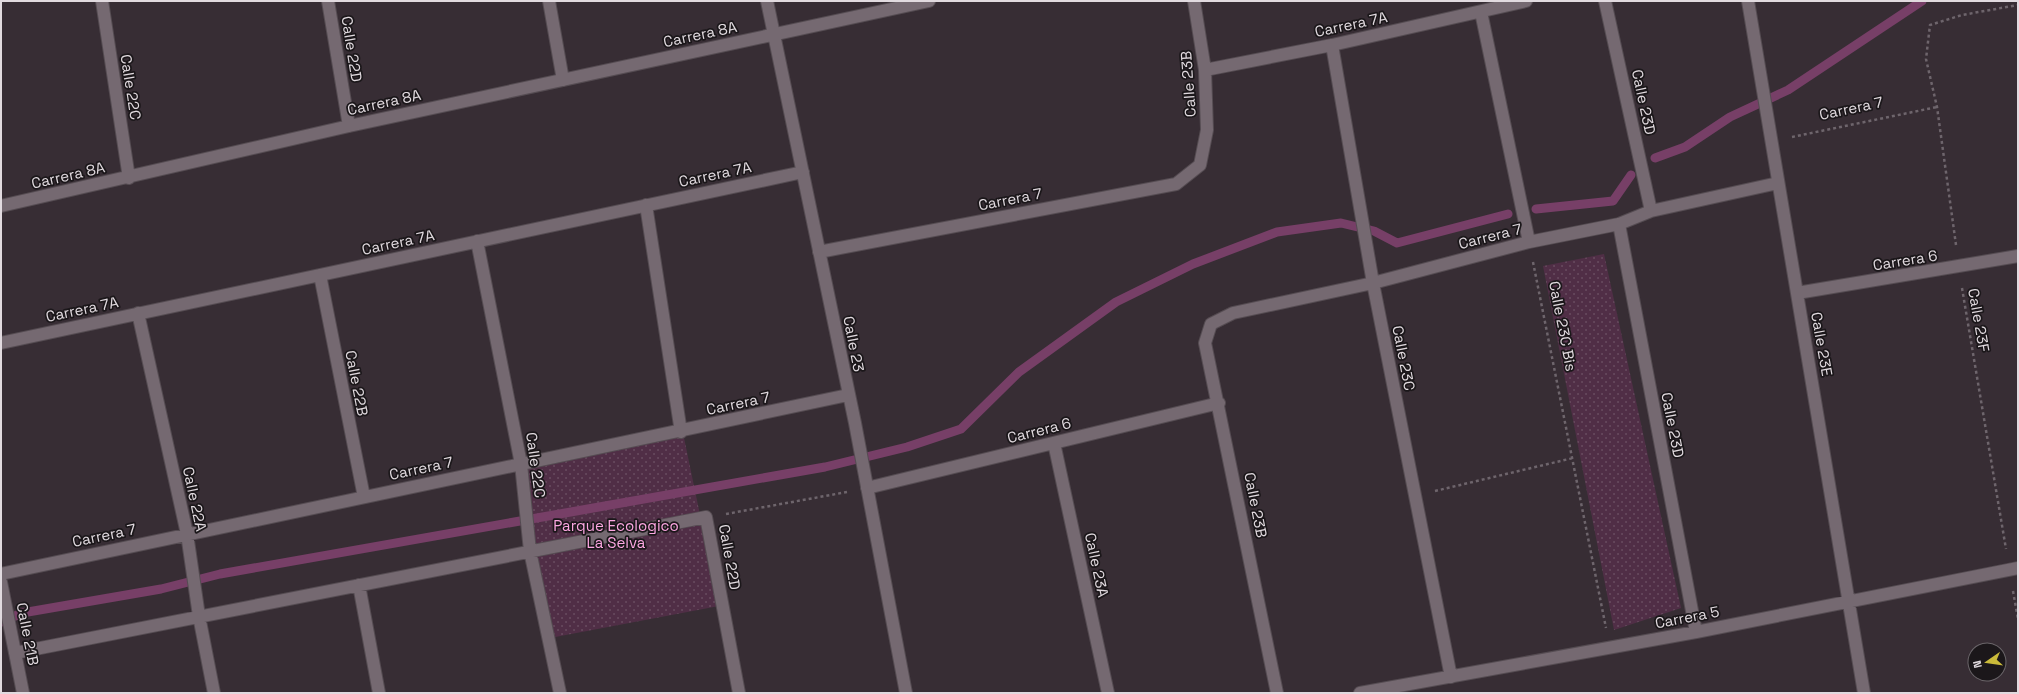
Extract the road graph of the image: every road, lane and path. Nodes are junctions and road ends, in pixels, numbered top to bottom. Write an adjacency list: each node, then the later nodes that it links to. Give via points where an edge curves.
1 (102, 1): 21 (street, Calle 22C)
2 (328, 1): 17 (street, Calle 22D)
3 (549, 1): 15 (street)
4 (767, 1): 12 (street, Calle 23)
5 (929, 1): 12 (street, Carrera 8A)
6 (1194, 1): 14 (street, Calle 23B)
7 (1526, 1): 11 (street, Carrera 7A)
8 (1605, 1): 25 (street, Calle 23D)
9 (1748, 1): 18 (street, Calle 23E)
10 (2018, 5): 16 (path, Calle 23F, via 1962,15 1930,25 1926,59)
11 (1480, 12): 13 (street, Carrera 7A); 28 (street)
12 (774, 35): 15 (street, Carrera 8A); 20 (street, Calle 23)
13 (1332, 45): 14 (street, Carrera 7A); 33 (street, Calle 23C)
14 (1205, 70): 19 (street, Calle 23B, via 1208,130)
15 (562, 80): 17 (street, Carrera 8A)
16 (1937, 107): 18 (path, Carrera 7); 31 (path, Calle 23F)
17 (348, 126): 21 (street, Carrera 8A)
18 (1772, 141): 22 (street, Calle 23E)
19 (1200, 165): 29 (street, Carrera 7, via 1176,184)
20 (803, 172): 23 (street, Carrera 7A); 29 (street, Calle 23)
21 (129, 178): 24 (street, Carrera 8A)
22 (1778, 183): 25 (street, Carrera 7); 34 (street, Calle 23E)
23 (646, 205): 27 (street, Carrera 7A); 40 (street)
24 (1, 206)
25 (1651, 211): 26 (street, Carrera 7)
26 (1618, 224): 28 (street, Carrera 7); 57 (street, Calle 23D)
27 (477, 241): 32 (street, Carrera 7A); 43 (street, Calle 22C)
28 (1529, 242): 33 (street, Carrera 7); 42 (path, Calle 23C Bis)
29 (819, 252): 38 (street, Calle 23)
30 (2018, 256): 31 (street, Carrera 6)
31 (1959, 267): 34 (street, Carrera 6); 50 (path, Calle 23F)
32 (320, 275): 35 (street, Carrera 7A); 46 (street, Calle 22B)
33 (1373, 283): 36 (street, Carrera 7, via 1233,313); 45 (street, Calle 23C)
34 (1797, 293): 54 (street, Calle 23E)
35 (138, 314): 37 (street, Carrera 7A); 48 (street, Calle 22A)
36 (1211, 324): 39 (street, Calle 23B, via 1205,343)
37 (1, 343)
38 (848, 395): 40 (street, Carrera 7); 44 (street, Calle 23)
39 (1219, 403): 41 (street, Carrera 6); 68 (street, Calle 23B)
40 (681, 432): 43 (street, Carrera 7)
41 (1054, 443): 44 (street, Carrera 6); 67 (street, Calle 23A)
42 (1573, 458): 45 (path); 58 (path, Calle 23C Bis)
43 (521, 464): 46 (street, Carrera 7); 49 (street, Calle 22C)
44 (866, 483): 47 (path, Calle 22D); 66 (street, Calle 23)
45 (1416, 496): 60 (street, Calle 23C)
46 (364, 497): 48 (street, Carrera 7)
47 (706, 517): 49 (street); 65 (street, Calle 22D)
48 (187, 534): 51 (street, Carrera 7); 55 (street, Calle 22A)
49 (530, 551): 53 (street); 64 (street, Calle 22C)
50 (2014, 569): 54 (street, Carrera 5); 56 (path, Calle 23F)
51 (1, 574)
52 (1, 582): 59 (street, Calle 21B)
53 (359, 585): 55 (street); 63 (street)
54 (1850, 601): 57 (street, Carrera 5); 70 (street, Calle 23E)
55 (198, 610): 59 (street); 62 (street, Calle 22A)
56 (2018, 619)
57 (1696, 632): 58 (street, Carrera 5)
58 (1610, 648): 60 (street, Carrera 5)
59 (16, 653): 61 (street, Calle 21B)
60 (1451, 677): 69 (street, Carrera 5)
61 (23, 693)
62 (214, 693)
63 (379, 693)
64 (560, 693)
65 (739, 693)
66 (906, 693)
67 (1108, 693)
68 (1277, 693)
69 (1360, 693)
70 (1864, 693)

